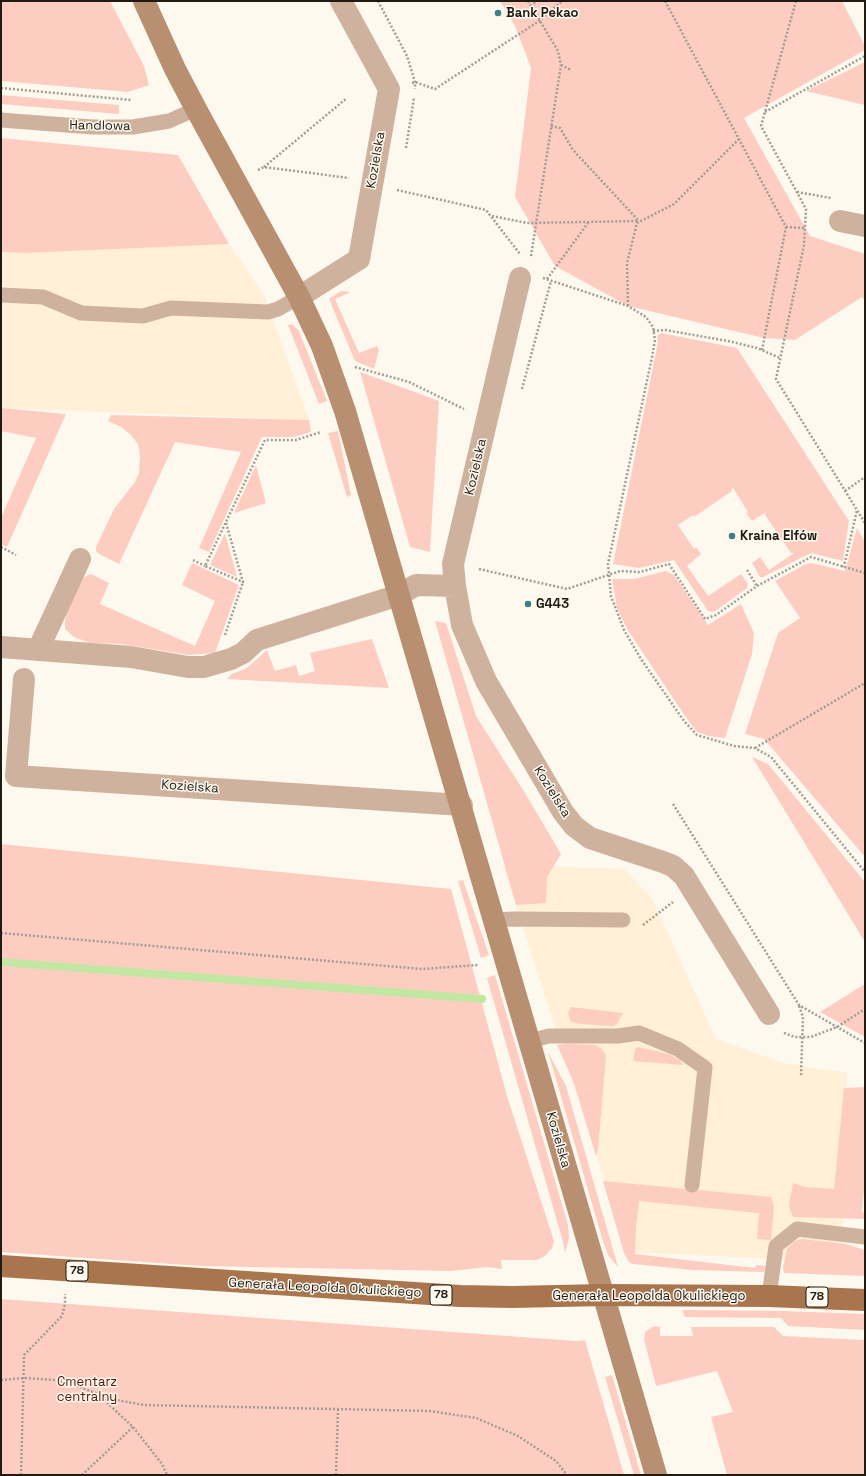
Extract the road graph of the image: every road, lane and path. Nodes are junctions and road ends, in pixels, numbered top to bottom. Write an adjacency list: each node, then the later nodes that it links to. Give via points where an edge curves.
1 (144, 1): 19 (street, Kozielska)
2 (341, 1): 16 (street)
3 (528, 1): 8 (path)
4 (535, 1): 8 (path)
5 (562, 1): 9 (path)
6 (665, 1): 23 (path)
7 (796, 1): 20 (path)
8 (533, 8): 11 (path)
9 (552, 10): 10 (path); 11 (path)
10 (564, 18)
11 (539, 21): 13 (path, via 558,51); 16 (path, via 435,89 415,82)
12 (865, 56): 20 (path)
13 (561, 65): 14 (path); 22 (path)
14 (571, 70)
15 (1, 88): 18 (path)
16 (389, 88): 26 (street, Kozielska)
17 (347, 98): 24 (path)
18 (131, 100)
19 (196, 109): 21 (lane, Handlowa, via 168,121 133,127 92,127); 38 (street, Kozielska)
20 (765, 112): 34 (path, via 761,126 806,209)
21 (1, 120)
22 (551, 126): 30 (path, via 560,128 573,150); 31 (path)
23 (740, 138): 30 (path, via 674,204); 33 (path)
24 (264, 167): 25 (path); 26 (path, via 341,176)
25 (257, 171)
26 (372, 184): 27 (path, via 486,210); 38 (street, Kozielska, via 359,259)
27 (491, 216): 31 (path); 35 (path)
28 (840, 220): 32 (street)
29 (588, 222): 30 (path); 31 (path); 36 (path)
30 (640, 222): 39 (path, via 637,223 627,263)
31 (536, 223): 35 (path)
32 (865, 226)
33 (786, 228): 34 (path); 41 (path)
34 (805, 228): 42 (path, via 804,245)
35 (525, 272): 36 (path); 62 (street, Kozielska, via 453,564)
36 (546, 279): 39 (path)
37 (1, 295): 38 (lane, via 43,297 81,313 143,316 171,308 268,312)
38 (299, 297): 64 (street, Kozielska, via 322,346 346,411)
39 (628, 306): 40 (path, via 646,317)
40 (653, 331): 41 (path, via 665,330); 60 (path, via 655,340 652,357 608,564)
41 (762, 350): 42 (path)
42 (780, 358): 47 (path, via 776,379)
43 (351, 366): 44 (path, via 409,382)
44 (468, 411)
45 (322, 432): 49 (path, via 296,440 265,440)
46 (865, 478): 47 (path)
47 (845, 491): 48 (path)
48 (857, 510): 50 (path); 56 (path)
49 (226, 523): 55 (path); 61 (path)
50 (865, 523)
51 (1, 547): 52 (path)
52 (16, 555)
53 (80, 559): 66 (street)
54 (193, 560): 55 (path)
55 (205, 566): 61 (path)
56 (842, 567): 59 (path); 63 (path, via 811,557)
57 (477, 569): 60 (path, via 567,589)
58 (747, 570): 63 (path)
59 (865, 573)
60 (608, 577): 63 (path, via 620,571 640,572 669,564 705,619 716,615); 70 (path, via 611,596 624,630 684,721 697,735 734,746)
61 (243, 582): 67 (path)
62 (455, 586): 64 (street, via 416,585); 82 (street, Kozielska, via 462,625 486,681 563,812 574,826 590,838 664,862 684,876)
63 (757, 586)
64 (399, 594): 67 (street, via 257,640 244,653); 72 (street, Kozielska)
65 (1, 648): 66 (street)
66 (38, 650): 67 (street, via 131,657 188,667)
67 (214, 665)
68 (24, 679): 72 (street, Kozielska, via 16,776)
69 (865, 683): 70 (path)
70 (754, 748): 73 (path, via 771,757)
71 (673, 804): 80 (path)
72 (462, 805): 75 (street, Kozielska)
73 (865, 872)
74 (679, 898): 77 (path)
75 (494, 920): 76 (lane); 85 (street, Kozielska)
76 (623, 920)
77 (641, 926)
78 (1, 933): 79 (path, via 422,969)
79 (478, 965)
80 (799, 1005): 83 (path); 84 (path, via 803,1018)
81 (865, 1009): 83 (path)
82 (769, 1014): 84 (path, via 780,1032)
83 (837, 1027): 84 (path); 86 (path)
84 (803, 1038): 87 (path)
85 (530, 1041): 88 (lane, via 549,1036 618,1036 639,1033 678,1049 705,1068); 92 (street, Kozielska)
86 (865, 1043)
87 (800, 1076)
88 (692, 1185)
89 (865, 1237): 93 (lane, via 797,1229 776,1246)
90 (1, 1266): 92 (main road, Generała Leopolda Okulickiego / 78, via 460,1296)
91 (65, 1291): 95 (path, via 66,1304 62,1316 24,1355)
92 (604, 1295): 93 (main road, Generała Leopolda Okulickiego / 78); 105 (street, Kozielska)
93 (769, 1296): 94 (main road, Generała Leopolda Okulickiego / 78)
94 (865, 1300)
95 (25, 1378): 96 (path); 97 (path, via 56,1380); 100 (path)
96 (1, 1380)
97 (100, 1395): 98 (path, via 111,1400 144,1405); 99 (path)
98 (338, 1410): 103 (path); 104 (path, via 430,1411 476,1418 518,1436 556,1462)
99 (134, 1426): 101 (path); 102 (path)
100 (21, 1475)
101 (82, 1475)
102 (167, 1475)
103 (336, 1475)
104 (568, 1475)
105 (656, 1475)

